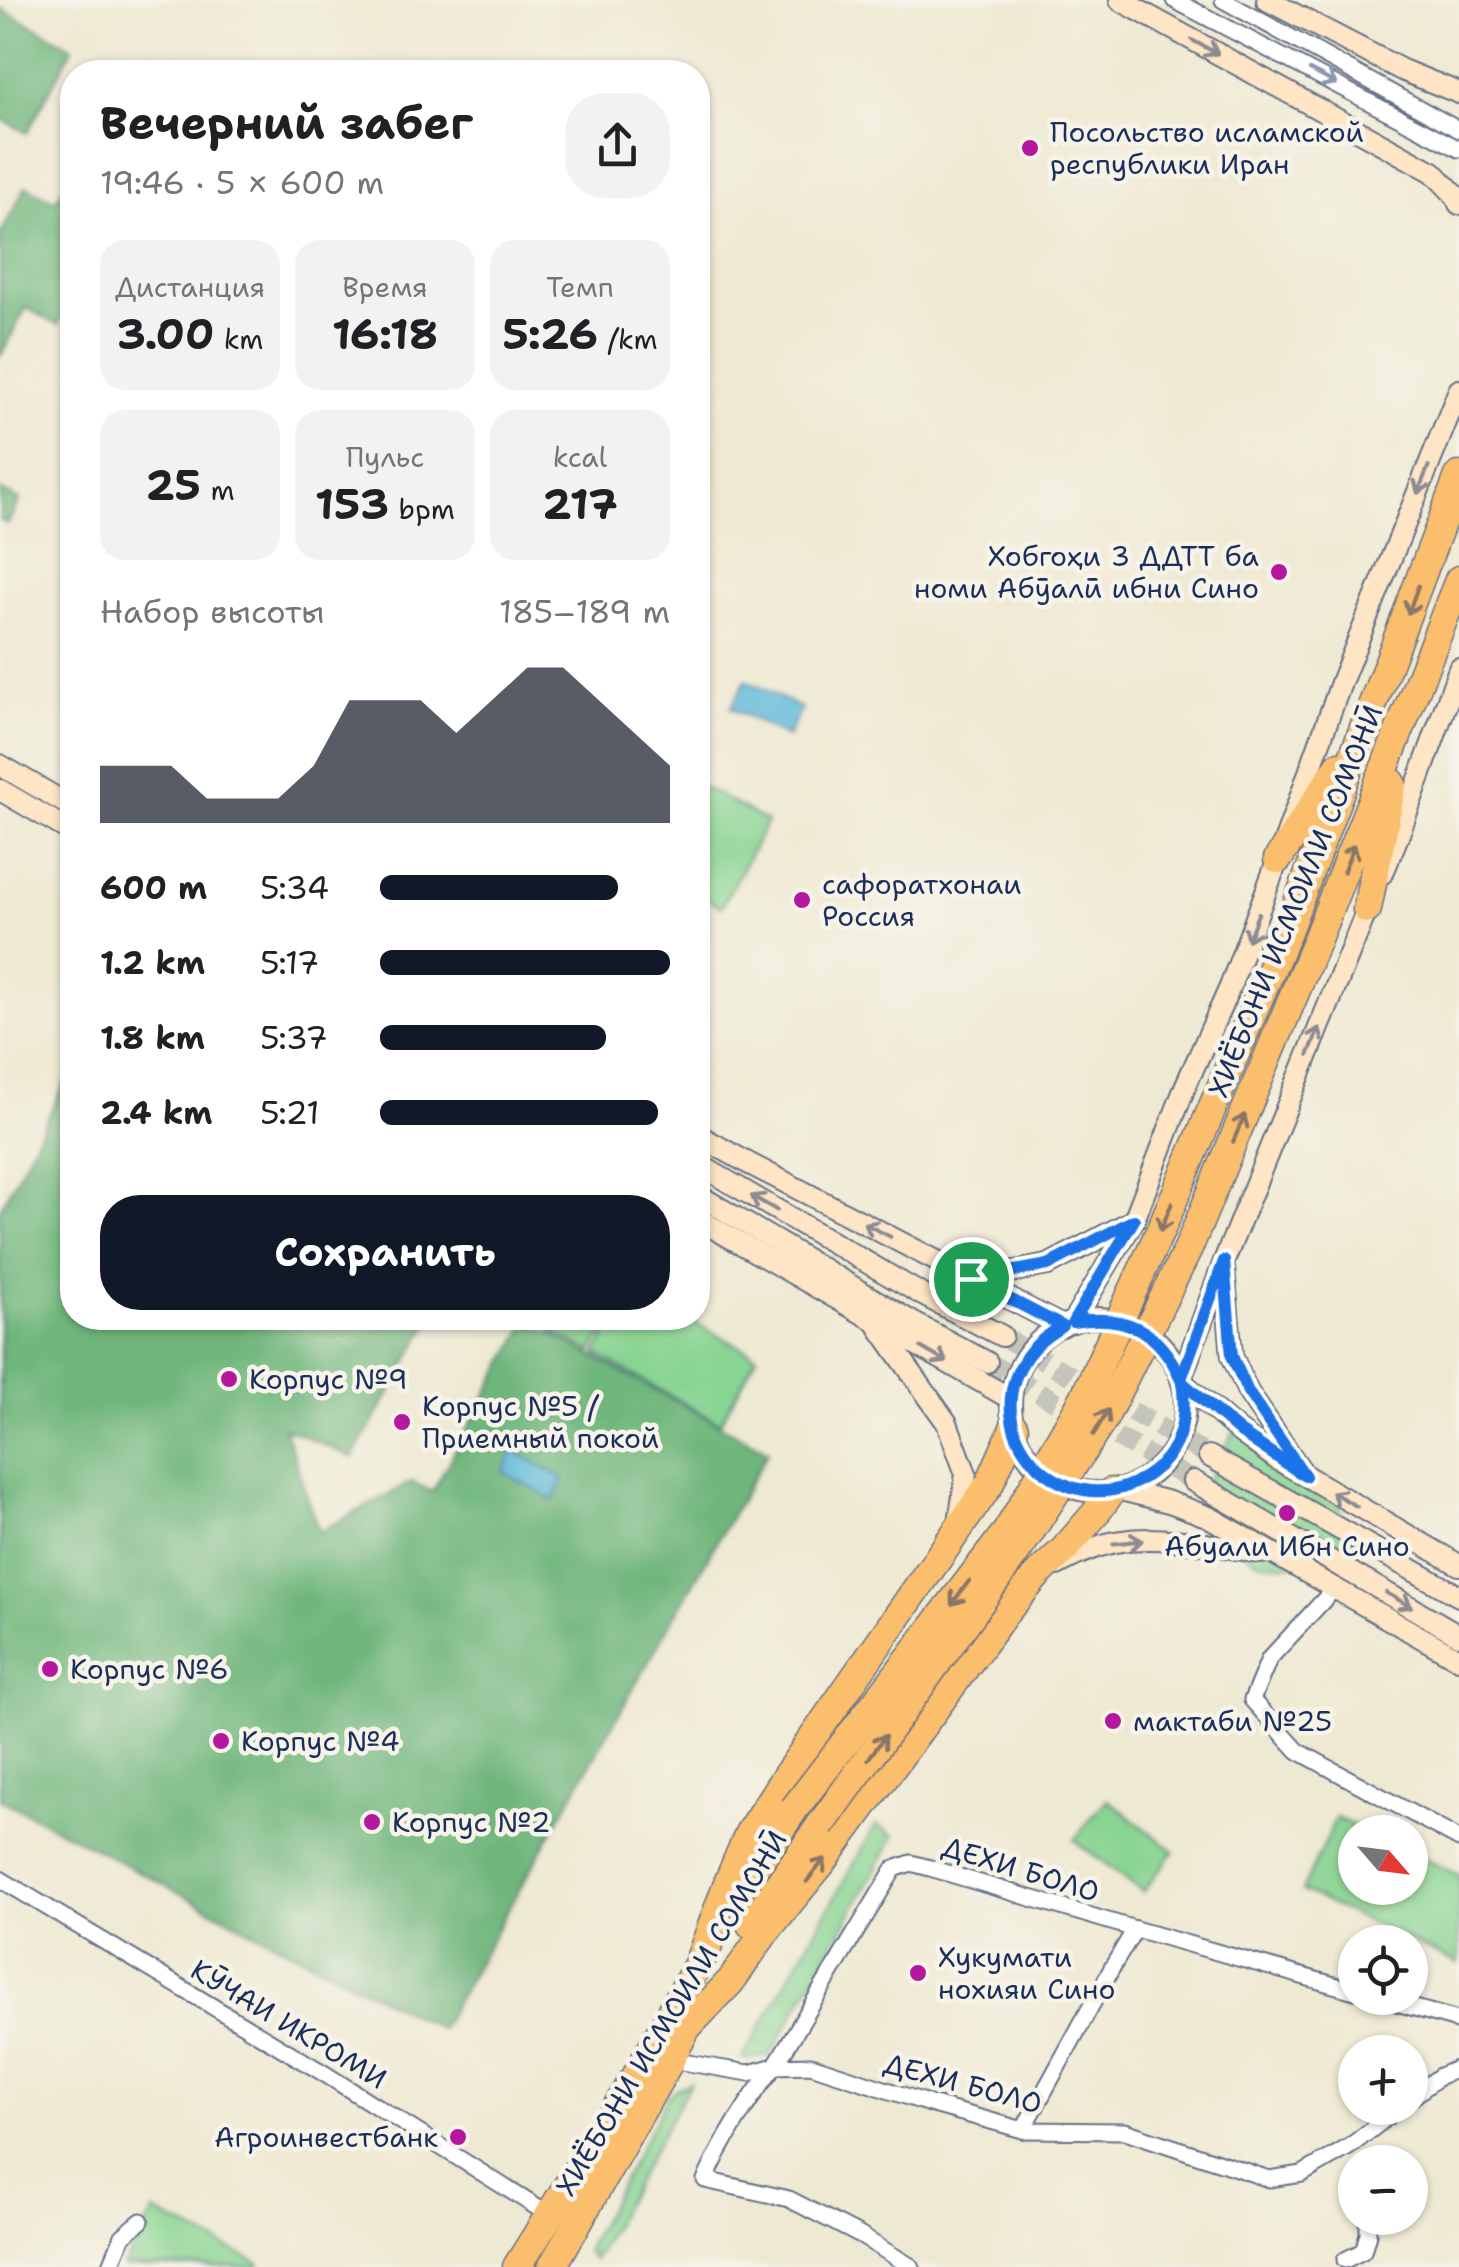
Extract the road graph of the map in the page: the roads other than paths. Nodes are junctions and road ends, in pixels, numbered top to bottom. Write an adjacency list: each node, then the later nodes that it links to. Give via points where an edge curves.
1 (1120, 0): 10 (main road, one-way to 10, via 1432,172)
2 (1174, 0): 6 (street)
3 (1223, 0): 5 (street)
4 (1267, 0): 7 (main road)
5 (1246, 13): 6 (street); 8 (street)
6 (1236, 31): 9 (street, one-way to 9)
7 (1459, 93)
8 (1459, 130)
9 (1459, 149)
10 (1459, 204)
11 (1459, 390): 21 (main road, one-way to 21)
12 (1459, 476): 16 (highway, ХИЁБОНИ ИСМОИЛИ СОМОНӢ, one-way to 16)
13 (1459, 580): 15 (highway, ХИЁБОНИ ИСМОИЛИ СОМОНӢ)
14 (1459, 669): 22 (main road)
15 (1405, 717): 22 (highway); 56 (highway, ХИЁБОНИ ИСМОИЛИ СОМОНӢ, one-way to 15, bridge, via 752,1921 1104,1418 1188,1249)
16 (1369, 718): 21 (highway); 52 (highway, ХИЁБОНИ ИСМОИЛИ СОМОНӢ, one-way to 52, bridge, via 1286,934 1084,1398 1008,1530 794,1809)
17 (0, 765): 19 (main road)
18 (0, 790): 20 (main road)
19 (60, 799)
20 (60, 825)
21 (1278, 859): 26 (main road, one-way to 26)
22 (1368, 909): 28 (main road, one-way to 22)
23 (710, 1141): 29 (main road, one-way to 23)
24 (710, 1171): 32 (main road, one-way to 24)
25 (710, 1201): 33 (main road)
26 (1134, 1220): 29 (main road, via 1048,1265); 31 (main road)
27 (710, 1226): 30 (main road)
28 (1224, 1261): 34 (main road); 38 (main road, via 1232,1356 1248,1392)
29 (971, 1279): 31 (main road)
30 (876, 1322): 35 (main road, one-way to 35); 41 (main road, via 947,1423 966,1474)
31 (1067, 1324): 34 (main road, via 1095,1318 1138,1328 1172,1358); 35 (main road, via 1027,1356)
32 (1002, 1336)
33 (987, 1362)
34 (1182, 1380): 38 (main road, via 1240,1432); 40 (main road, via 1185,1405 1174,1448 1142,1481)
35 (1011, 1399): 36 (main road)
36 (1014, 1428): 40 (main road, via 1024,1451 1061,1484); 41 (highway, via 989,1485)
37 (1209, 1456): 46 (main road)
38 (1305, 1476): 43 (main road, one-way to 38)
39 (1193, 1481): 47 (main road, one-way to 47)
40 (1116, 1491): 42 (main road, via 1198,1513); 44 (highway)
41 (958, 1532): 52 (highway, via 749,1833)
42 (1273, 1554): 44 (main road, one-way to 42, via 1124,1540); 45 (main road)
43 (1459, 1565)
44 (1037, 1575): 56 (highway, one-way to 44, via 732,1980)
45 (1335, 1588): 48 (main road); 49 (street, via 1269,1659 1252,1700 1298,1752)
46 (1459, 1596)
47 (1459, 1634)
48 (1459, 1659)
49 (1459, 1839)
50 (0, 1879): 65 (street, КӮЧАИ ИКРОМИ)
51 (1135, 1929): 53 (street, ДЕХИ БОЛО); 58 (street, ДЕХИ БОЛО, via 910,1863 894,1870); 62 (street)
52 (700, 1960): 65 (highway, ХИЁБОНИ ИСМОИЛИ СОМОНӢ)
53 (1338, 1986)
54 (1428, 2011): 55 (street)
55 (1459, 2022)
56 (688, 2026): 57 (highway, ХИЁБОНИ ИСМОИЛИ СОМОНӢ)
57 (670, 2060): 58 (street, ДЕХИ БОЛО, via 750,2073); 71 (highway, ХИЁБОНИ ИСМОИЛИ СОМОНӢ)
58 (776, 2066): 62 (street, ДЕХИ БОЛО, via 811,2065); 72 (street, ДЕХИ БОЛО, via 705,2180 790,2199)
59 (1459, 2068): 60 (street)
60 (1428, 2085)
61 (1377, 2125): 63 (street, ДЕХИ БОЛО)
62 (1024, 2130): 64 (street, ДЕХИ БОЛО, via 1125,2131 1270,2178 1302,2174)
63 (1352, 2145)
64 (1338, 2153)
65 (549, 2214): 70 (highway, ХИЁБОНИ ИСМОИЛИ СОМОНӢ)
66 (141, 2221): 69 (street, via 122,2236)
67 (1368, 2235): 68 (street, via 1363,2250)
68 (1342, 2265)
69 (110, 2267)
70 (517, 2267)
71 (552, 2267)
72 (912, 2267)

